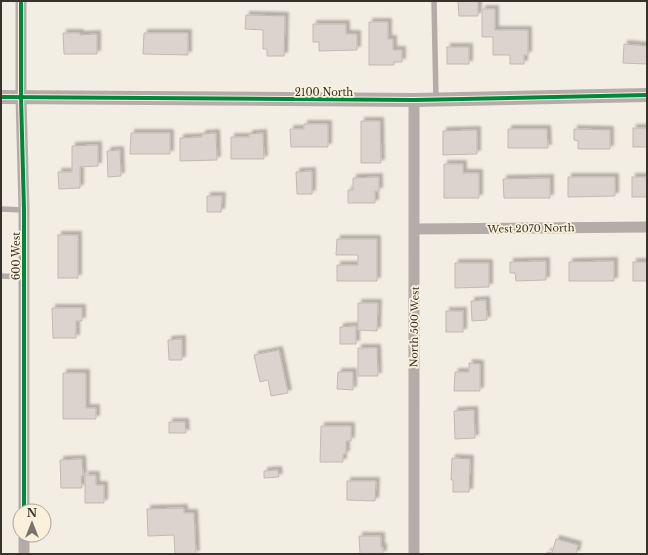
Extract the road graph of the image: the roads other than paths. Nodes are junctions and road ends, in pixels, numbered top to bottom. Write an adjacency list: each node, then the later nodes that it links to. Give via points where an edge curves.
1 (21, 1): 5 (street, 600 West)
2 (434, 1): 7 (lane)
3 (647, 95): 7 (street, 2100 North)
4 (1, 97): 5 (street, 2100 North)
5 (21, 97): 6 (street, 2100 North); 9 (street, 600 West)
6 (414, 100): 7 (street, 2100 North); 11 (street, North 500 West)
7 (436, 100)
8 (1, 209): 9 (lane)
9 (24, 210): 13 (street, 600 West)
10 (647, 227): 11 (street, West 2070 North)
11 (415, 229): 17 (street, North 500 West)
12 (1, 276): 13 (lane)
13 (24, 277): 14 (street, 600 West)
14 (24, 503)
15 (24, 543): 16 (street)
16 (24, 554)
17 (414, 554)

